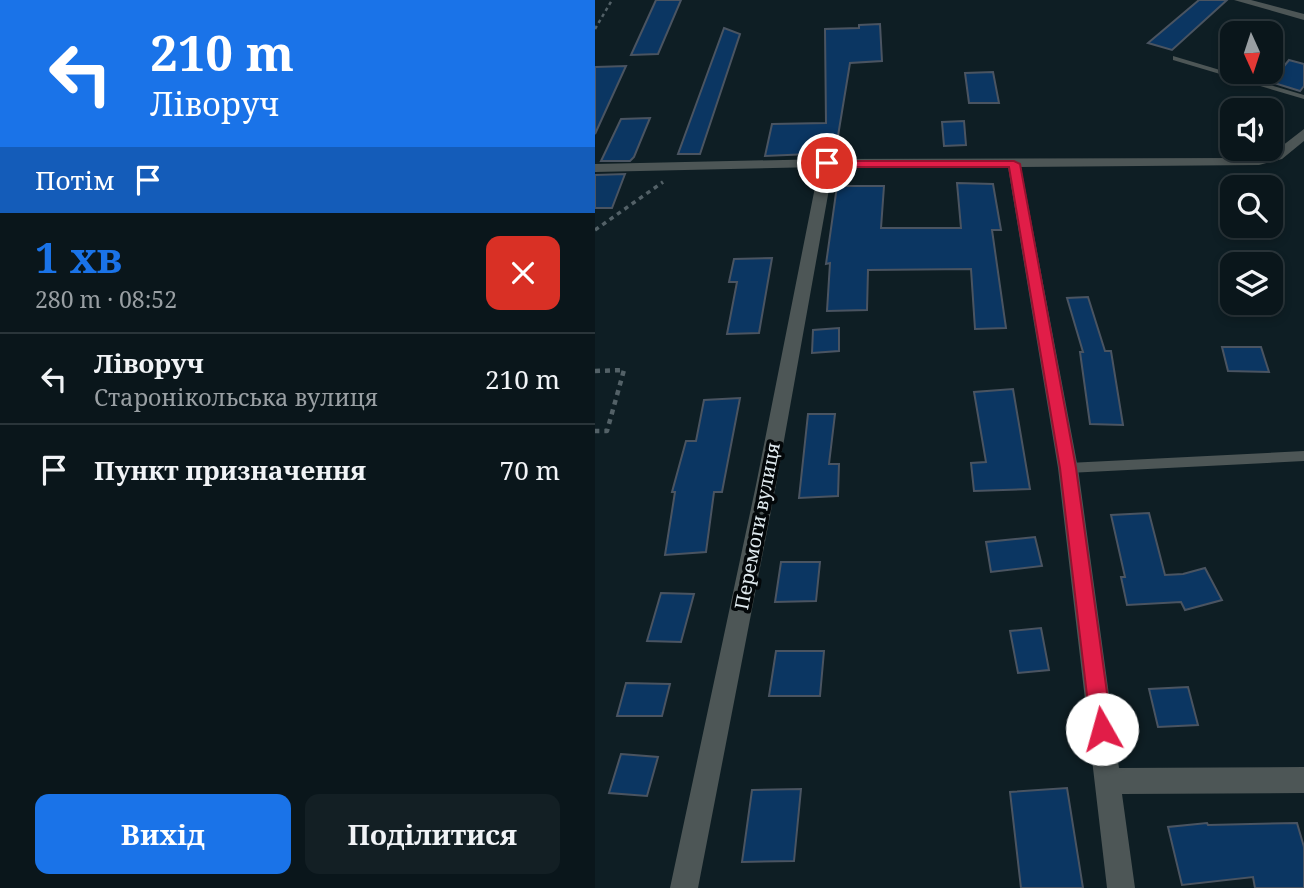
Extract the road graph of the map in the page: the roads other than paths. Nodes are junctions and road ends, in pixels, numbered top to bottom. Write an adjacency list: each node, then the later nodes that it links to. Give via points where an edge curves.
1 (1239, 0): 2 (street)
2 (1304, 17)
3 (1176, 58): 4 (lane)
4 (1304, 97)
5 (1304, 133): 7 (street, via 1283,156 1264,160)
6 (827, 163): 7 (street); 8 (street); 13 (street, Перемоги вулиця)
7 (1014, 164): 10 (street)
8 (595, 168)
9 (1304, 456): 10 (lane)
10 (1068, 468): 12 (street)
11 (1304, 780): 12 (street)
12 (1108, 781): 14 (street)
13 (684, 888)
14 (1121, 888)

